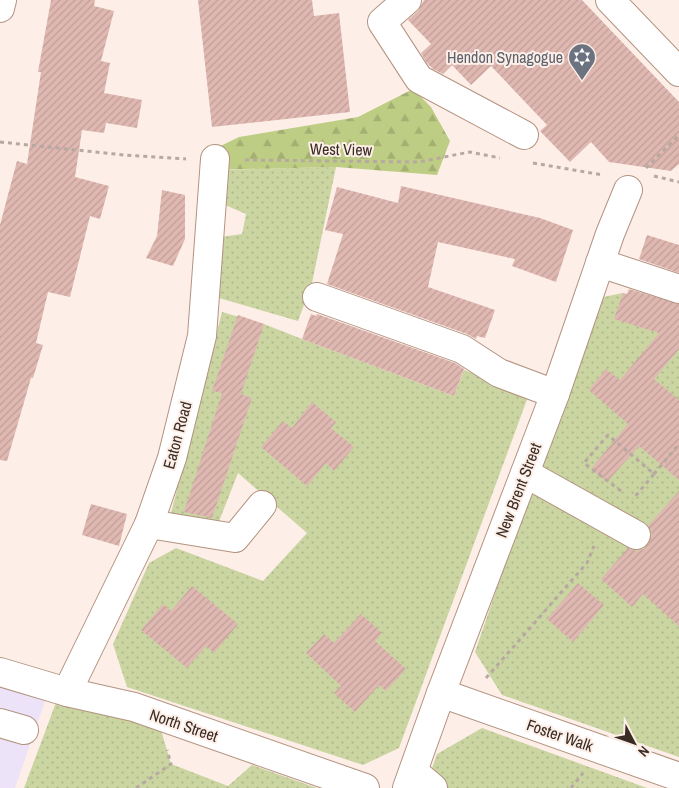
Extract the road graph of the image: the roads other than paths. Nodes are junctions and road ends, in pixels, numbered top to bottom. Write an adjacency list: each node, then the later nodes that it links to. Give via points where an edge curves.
1 (2, 0): 4 (street)
2 (407, 0): 6 (street, via 382,22 419,78)
3 (610, 0): 5 (street)
4 (0, 8)
5 (679, 72)
6 (524, 135)
7 (215, 159): 15 (street, Eaton Road, via 202,336 172,458)
8 (631, 179): 9 (street, New Brent Street)
9 (600, 262): 10 (street); 12 (street, New Brent Street)
10 (679, 289)
11 (317, 297): 12 (street, via 462,349 499,373)
12 (555, 394): 13 (street, New Brent Street)
13 (525, 473): 16 (street); 19 (street, New Brent Street)
14 (262, 506): 15 (street, via 235,538)
15 (149, 524): 18 (street, Eaton Road)
16 (636, 535)
17 (0, 672): 18 (street, North Street)
18 (67, 692): 22 (street, North Street, via 134,707)
19 (452, 697): 20 (street, Foster Walk); 21 (street, New Brent Street)
20 (679, 777)
21 (418, 783)
22 (366, 788)

